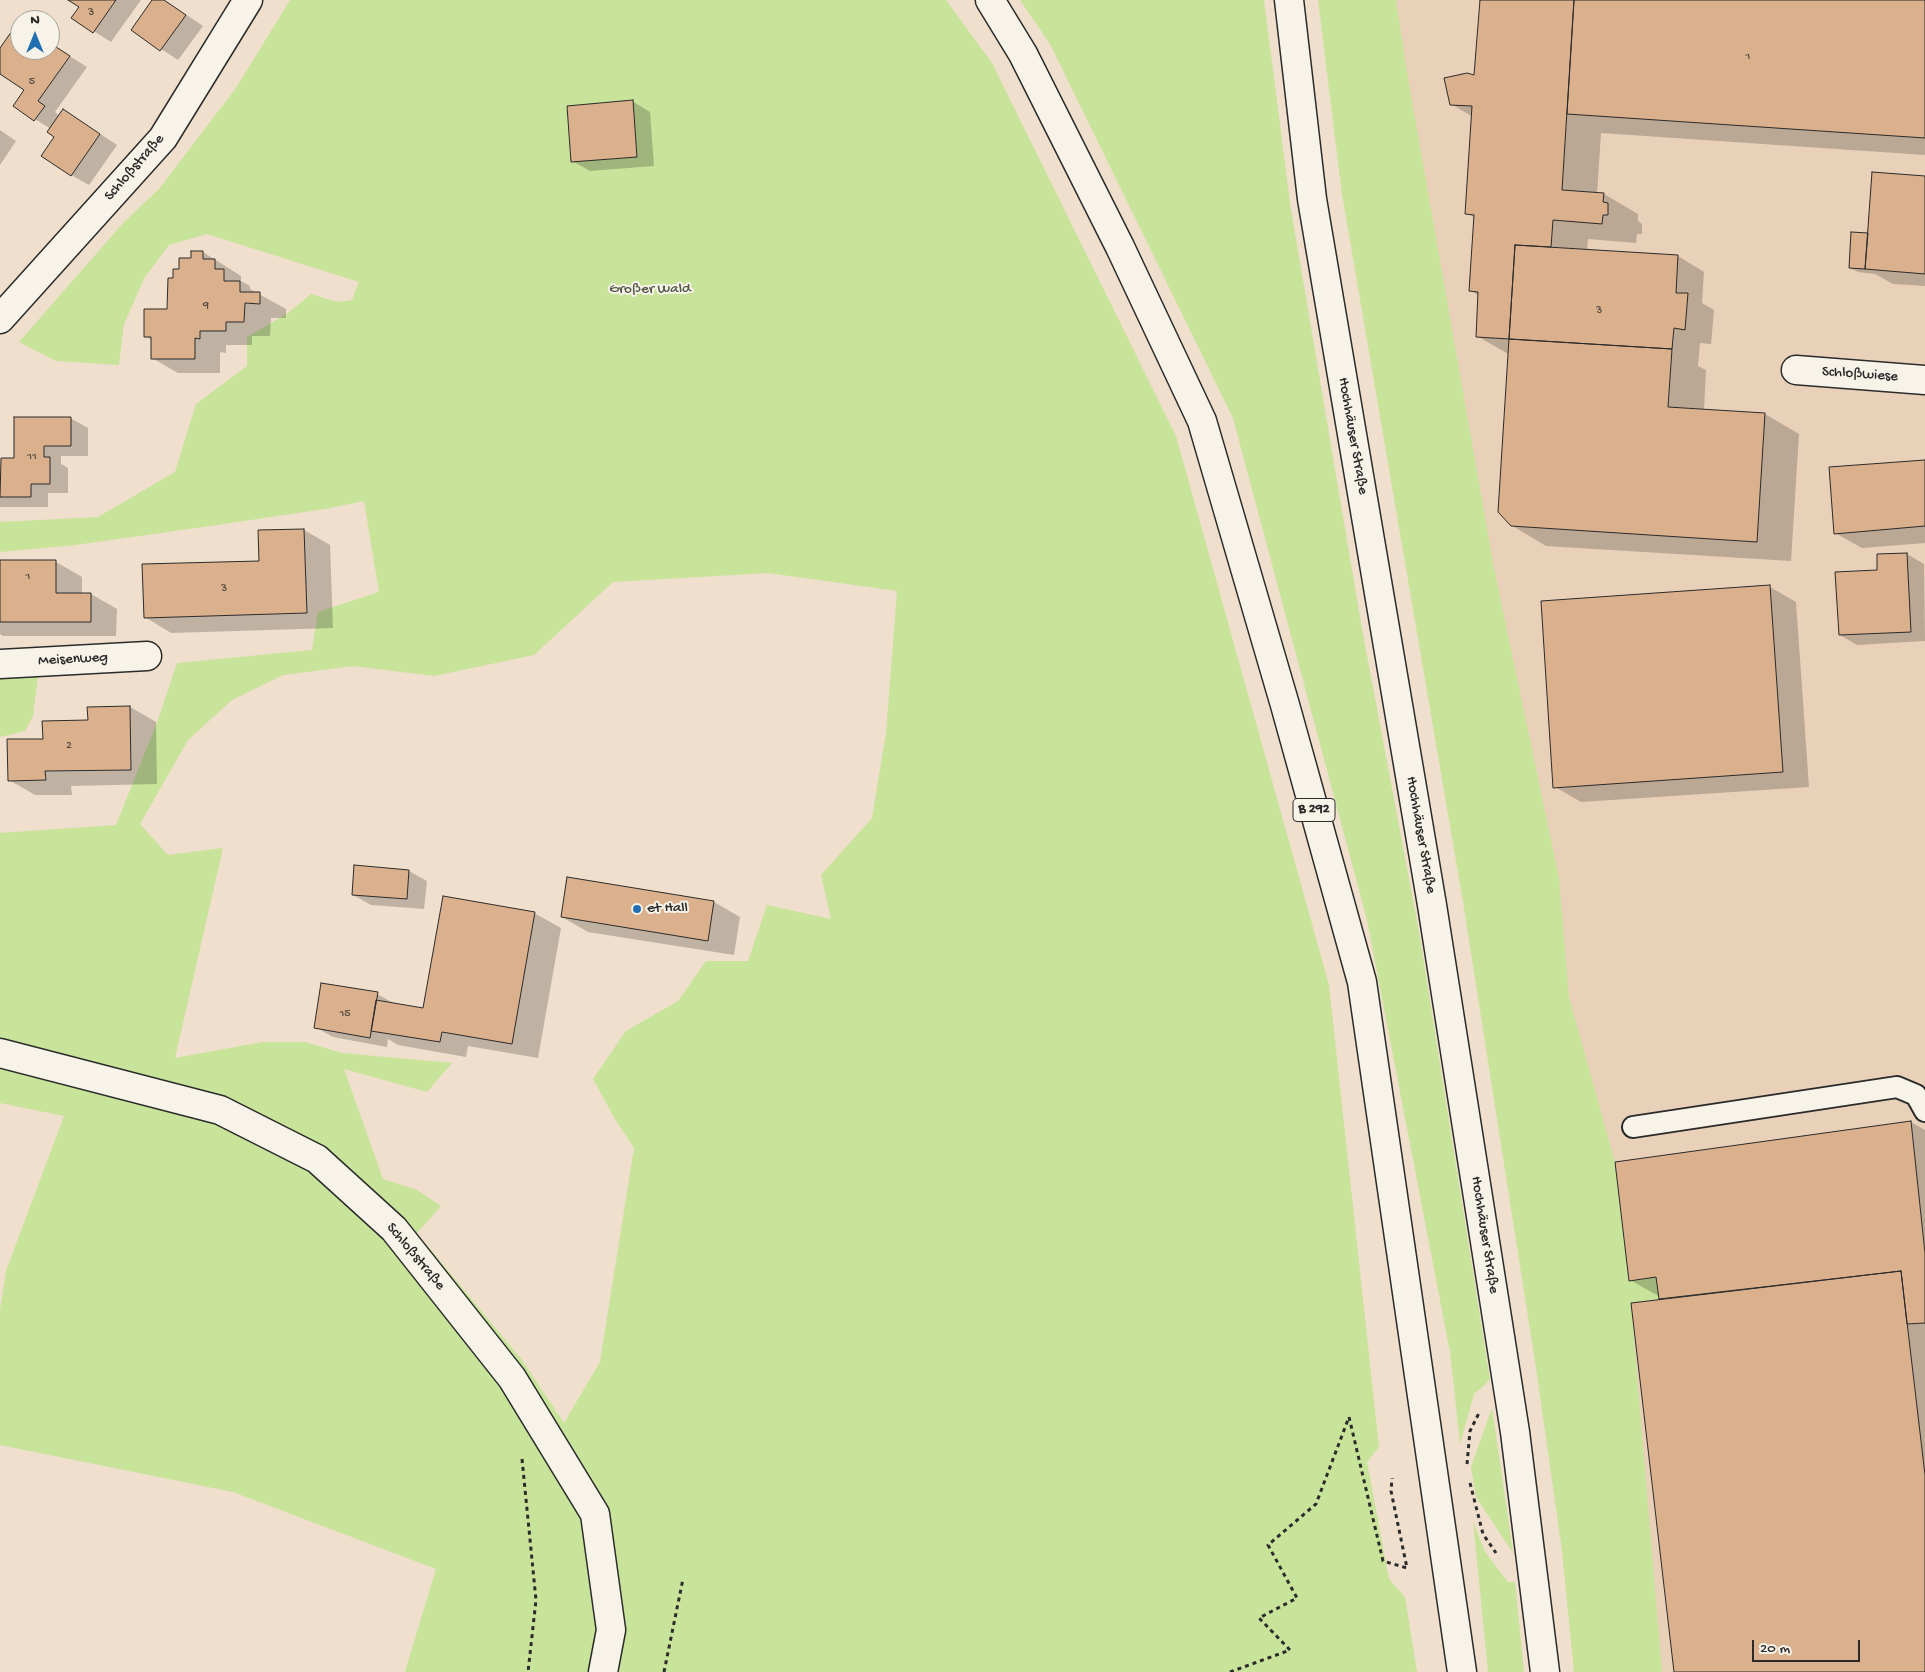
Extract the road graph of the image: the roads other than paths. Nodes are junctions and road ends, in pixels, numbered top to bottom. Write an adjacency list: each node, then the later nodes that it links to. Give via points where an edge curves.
1 (248, 0): 4 (main road, Schloßstraße, via 163,138)
2 (990, 0): 13 (main road, B 292, via 1032,71 1202,421 1285,705 1362,982)
3 (1289, 0): 14 (main road, Hochhäuser Straße, via 1312,198 1432,905 1508,1384)
4 (0, 319)
5 (1796, 370): 6 (main road, Schloßwiese)
6 (1925, 380)
7 (147, 656): 8 (main road, Meisenweg)
8 (0, 664)
9 (0, 1052): 12 (main road, Schloßstraße, via 220,1110 317,1159 394,1229 512,1378 595,1514 611,1630)
10 (1925, 1111): 11 (lane, via 1916,1095 1897,1087)
11 (1632, 1126)
12 (603, 1672)
13 (1462, 1672)
14 (1544, 1672)

